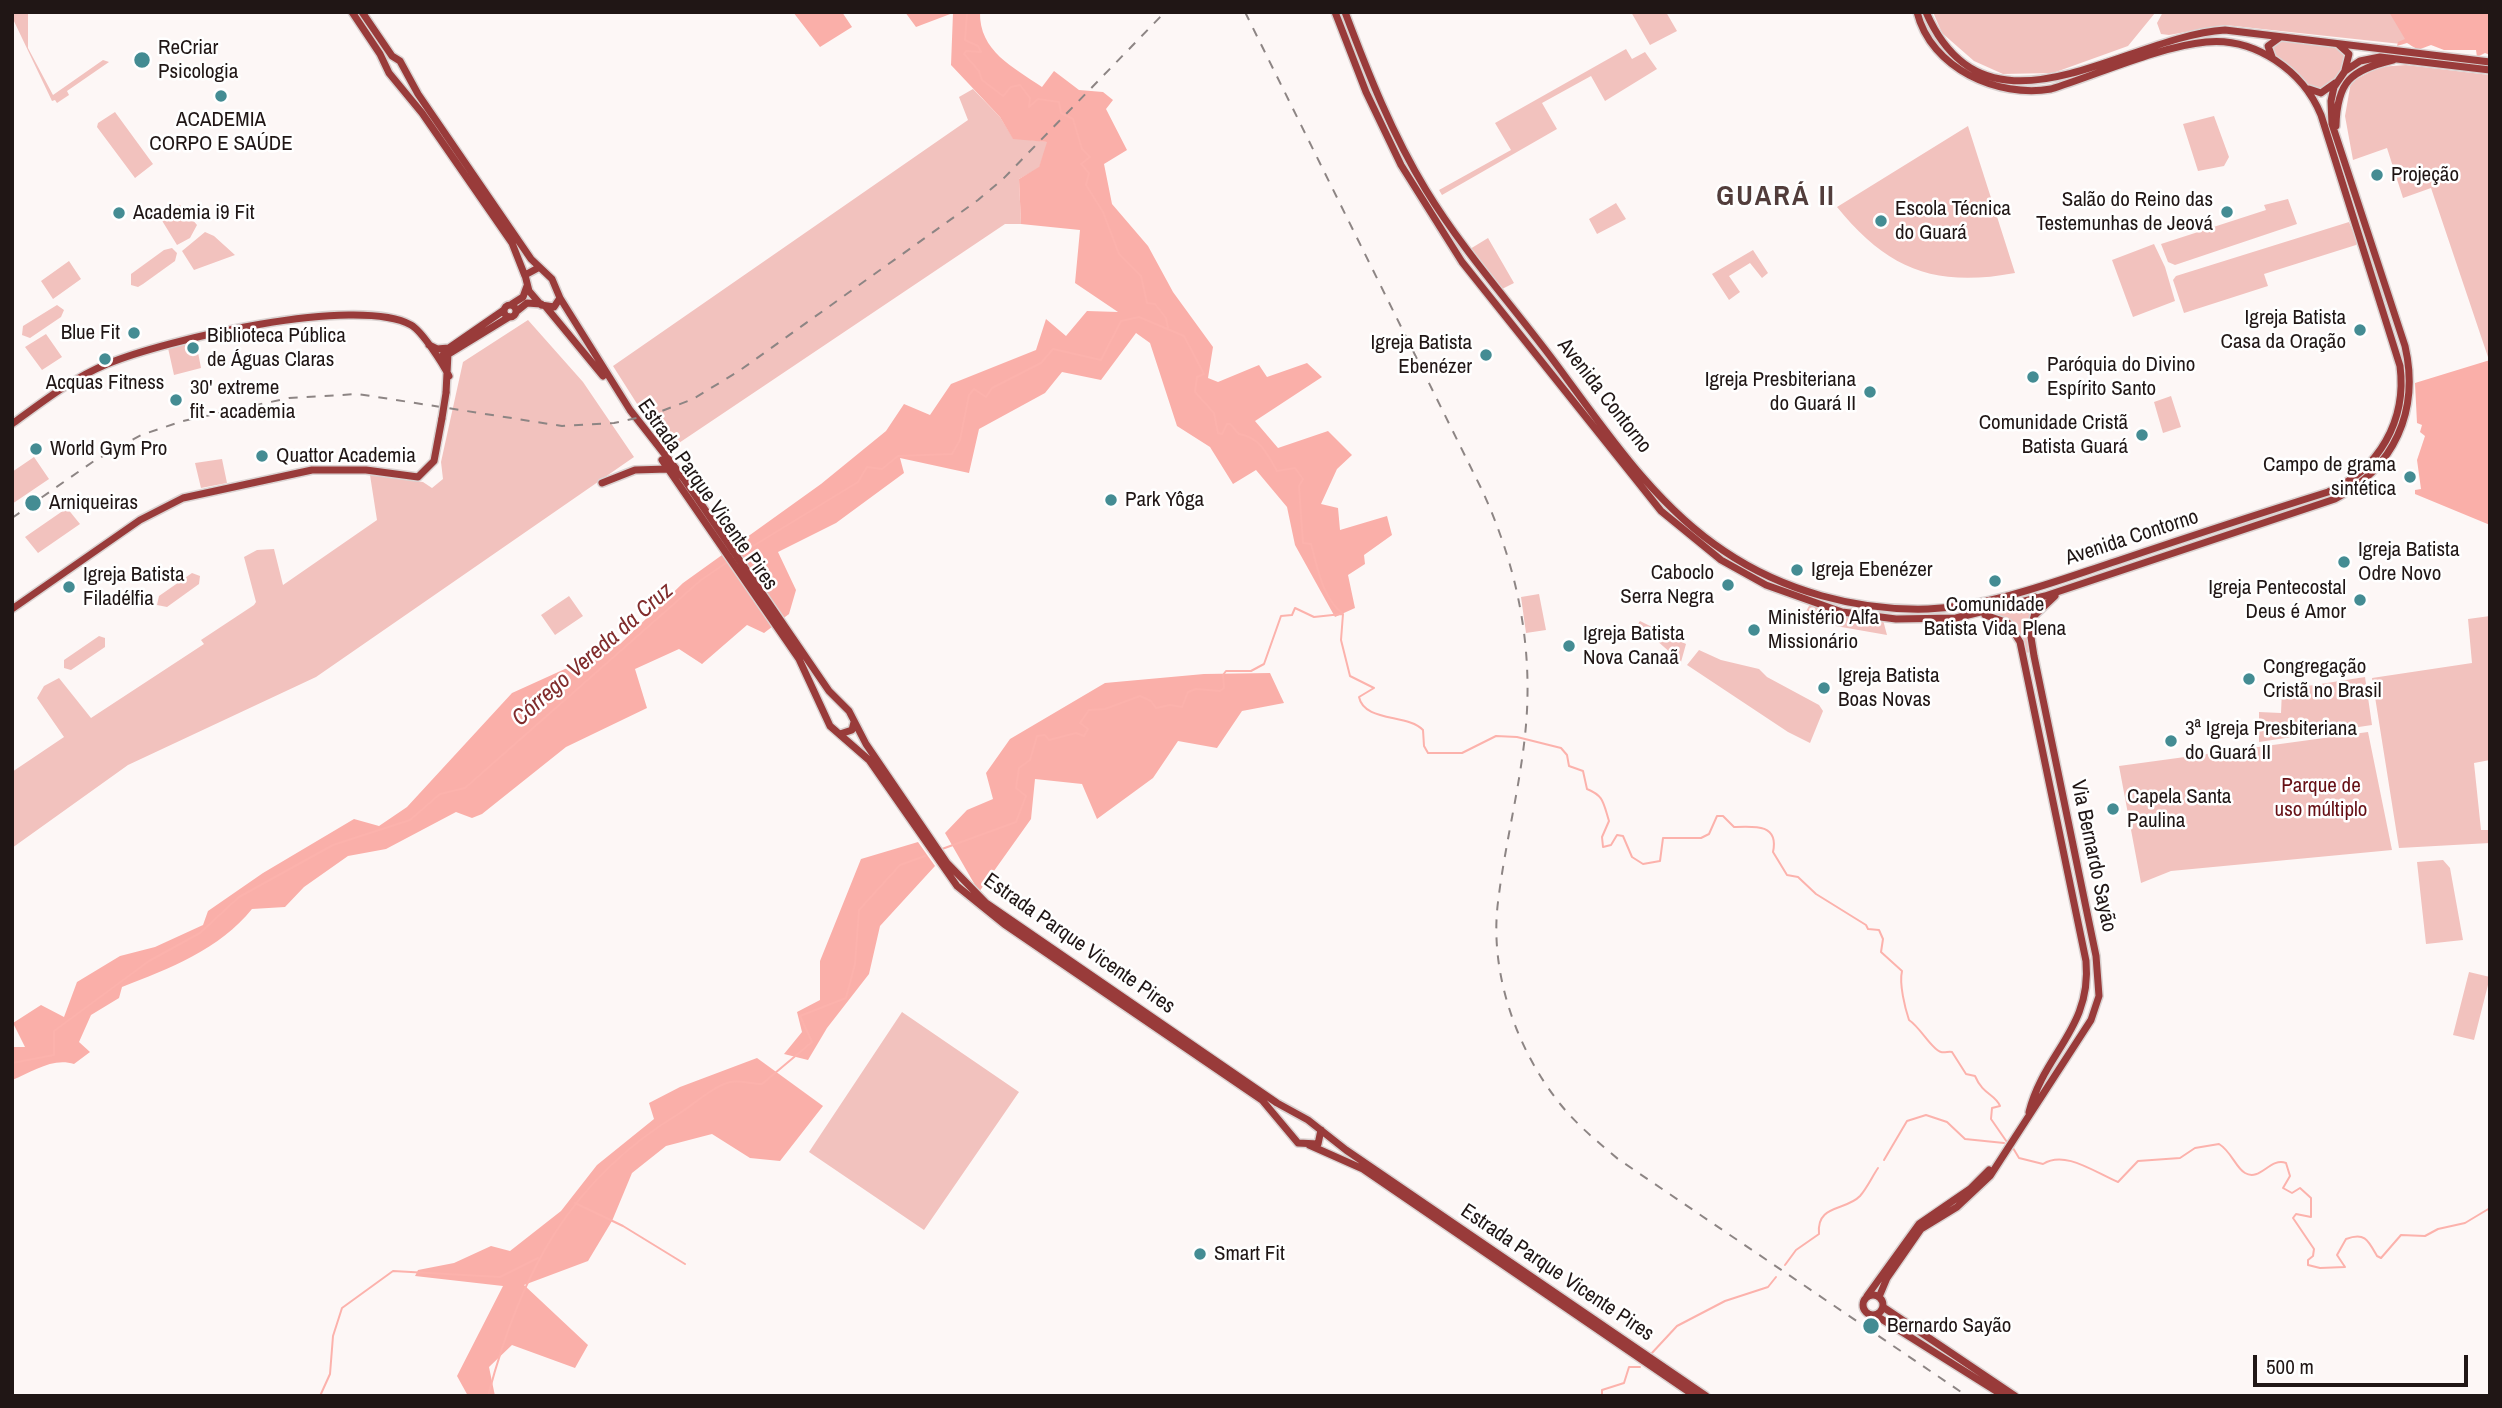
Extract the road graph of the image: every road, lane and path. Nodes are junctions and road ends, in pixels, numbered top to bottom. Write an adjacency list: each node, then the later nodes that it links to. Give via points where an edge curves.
1 (352, 12): 17 (main road)
2 (362, 12): 14 (main road)
3 (1335, 12): 8 (main road, Avenida Contorno)
4 (1345, 12): 9 (main road, Avenida Contorno)
5 (1917, 12): 10 (main road, Avenida Contorno)
6 (1926, 12): 10 (main road, Avenida Contorno)
7 (2233, 31): 11 (main road, Avenida Contorno); 12 (main road); 22 (main road, Avenida Contorno, via 2189,35)
8 (1344, 36): 9 (main road); 28 (main road, Avenida Contorno)
9 (1354, 36): 29 (main road, Avenida Contorno)
10 (1933, 36): 27 (main road, Avenida Contorno, via 1983,73)
11 (2280, 37): 13 (main road, Avenida Contorno); 15 (main road, via 2269,46)
12 (2232, 43): 15 (main road, Avenida Contorno); 25 (main road, Avenida Contorno, via 2193,44)
13 (2336, 44): 18 (main road, Avenida Contorno); 19 (main road, via 2348,54)
14 (392, 56): 17 (main road); 21 (main road)
15 (2273, 58): 26 (main road, Avenida Contorno)
16 (2398, 60): 19 (main road, via 2373,57); 20 (main road); 30 (main road, via 2369,66 2346,82 2338,97)
17 (385, 62): 23 (main road, via 388,73)
18 (2490, 62)
19 (2345, 71): 24 (main road, Avenida Contorno)
20 (2490, 71)
21 (405, 73): 23 (main road); 37 (main road)
22 (2066, 75): 25 (main road, via 2070,79); 27 (main road, Avenida Contorno)
23 (397, 80): 38 (main road, via 512,243)
24 (2337, 81): 26 (main road, via 2321,93); 30 (main road, Avenida Contorno, via 2330,110)
25 (2067, 84): 27 (main road, Avenida Contorno)
26 (2305, 86): 31 (main road, Avenida Contorno, via 2317,105)
27 (2032, 87)
28 (1370, 102): 29 (main road, via 1378,110); 34 (main road, Avenida Contorno, via 1401,165)
29 (1384, 108): 33 (main road, Avenida Contorno, via 1415,171)
30 (2335, 133): 32 (main road, Avenida Contorno)
31 (2330, 145): 32 (main road); 36 (main road, Avenida Contorno)
32 (2339, 145): 35 (main road, Avenida Contorno)
33 (1454, 232): 34 (main road); 45 (main road, Avenida Contorno)
34 (1444, 235): 47 (main road, Avenida Contorno)
35 (2378, 265): 36 (main road); 41 (main road, Avenida Contorno)
36 (2369, 266): 40 (main road, Avenida Contorno)
37 (538, 268): 38 (main road); 42 (main road, Estrada Parque Vicente Pires, via 552,279)
38 (525, 277): 39 (main road)
39 (527, 286): 43 (main road, Estrada Parque Vicente Pires); 44 (main road)
40 (2378, 295): 41 (main road); 49 (main road, Avenida Contorno)
41 (2388, 295): 50 (main road, Avenida Contorno)
42 (560, 299): 43 (main road, via 555,307); 51 (main road, Estrada Parque Vicente Pires)
43 (544, 306): 44 (main road, via 527,303); 52 (main road, Estrada Parque Vicente Pires)
44 (514, 307): 46 (main road); 48 (main road)
45 (1513, 309): 47 (main road); 57 (main road, Avenida Contorno)
46 (504, 310): 48 (main road); 54 (main road)
47 (1504, 316): 58 (main road, Avenida Contorno)
48 (509, 317): 54 (main road)
49 (2390, 330): 50 (main road); 56 (main road, Avenida Contorno)
50 (2399, 331): 56 (main road, Avenida Contorno, via 2409,365)
51 (581, 333): 52 (main road, via 561,310); 75 (main road, Estrada Parque Vicente Pires)
52 (571, 334): 62 (main road, Estrada Parque Vicente Pires)
53 (428, 344): 54 (main road); 55 (main road); 61 (main road, via 414,326 389,319 314,315 272,322 108,363)
54 (448, 352): 55 (main road)
55 (449, 376): 89 (main road, bridge, via 434,461 418,477 323,469 183,498 140,520)
56 (2406, 390): 64 (main road, Avenida Contorno, via 2388,439); 67 (main road, Avenida Contorno, via 2404,423 2394,444)
57 (1578, 394): 58 (main road, via 1575,400); 59 (main road, Avenida Contorno)
58 (1570, 398): 60 (main road, Avenida Contorno)
59 (1585, 403): 60 (main road, via 1578,401); 63 (main road, Avenida Contorno)
60 (1577, 407): 65 (main road, Avenida Contorno)
61 (12, 424)
62 (669, 470): 66 (main road, via 635,470); 75 (main road, Estrada Parque Vicente Pires)
63 (1640, 471): 65 (main road); 70 (main road, Avenida Contorno)
64 (2361, 472): 67 (main road, via 2355,480); 68 (main road, Avenida Contorno, via 2337,488)
65 (1632, 478): 71 (main road, Avenida Contorno)
66 (602, 483)
67 (2358, 485): 69 (main road, Avenida Contorno)
68 (2301, 500): 69 (main road); 72 (main road, Avenida Contorno)
69 (2302, 510): 72 (main road, Avenida Contorno)
70 (1682, 518): 71 (main road); 79 (main road, Avenida Contorno, via 1726,552)
71 (1672, 523): 81 (main road, Avenida Contorno, via 1727,564)
72 (2236, 526): 73 (main road, Avenida Contorno); 74 (main road, Avenida Contorno)
73 (2202, 533): 74 (main road); 76 (main road, Avenida Contorno)
74 (2197, 544): 78 (main road, Avenida Contorno)
75 (728, 549): 77 (main road, Estrada Parque Vicente Pires)
76 (2099, 567): 78 (main road, via 2096,573); 80 (main road, Avenida Contorno)
77 (741, 569): 98 (main road, Estrada Parque Vicente Pires); 99 (main road, Estrada Parque Vicente Pires, via 803,665)
78 (2102, 577): 83 (main road, Avenida Contorno)
79 (1775, 579): 81 (main road); 85 (main road, Avenida Contorno)
80 (2054, 582): 82 (main road, Avenida Contorno); 86 (main road, via 2043,589)
81 (1768, 586): 87 (main road, Avenida Contorno)
82 (2027, 590): 84 (main road, Avenida Contorno); 86 (main road)
83 (2064, 590): 86 (main road, Avenida Contorno); 92 (main road)
84 (2008, 596): 88 (main road, Avenida Contorno); 90 (main road, via 2009,605)
85 (1826, 597): 87 (main road); 88 (main road, Avenida Contorno, via 1872,606)
86 (2040, 598): 90 (main road, Avenida Contorno); 92 (main road, Via Bernardo Sayão)
87 (1823, 607): 93 (main road, Avenida Contorno)
88 (1929, 609): 93 (main road, via 1909,612)
89 (12, 610)
90 (1993, 611): 91 (main road, Avenida Contorno)
91 (1978, 615): 93 (main road, Avenida Contorno); 94 (main road, Via Bernardo Sayão, via 1995,617 2010,626)
92 (2034, 618): 95 (main road, Via Bernardo Sayão, via 2030,632)
93 (1913, 619)
94 (2024, 657): 95 (main road); 97 (main road, Via Bernardo Sayão)
95 (2034, 658): 96 (main road, Via Bernardo Sayão)
96 (2043, 699): 97 (main road); 102 (main road, Via Bernardo Sayão)
97 (2032, 701): 103 (main road, Via Bernardo Sayão)
98 (841, 702): 99 (main road, via 830,704); 100 (main road)
99 (825, 713): 101 (main road)
100 (854, 722): 101 (main road, via 850,731); 106 (main road, Estrada Parque Vicente Pires, via 965,884)
101 (840, 734): 106 (main road, Estrada Parque Vicente Pires, via 869,760 965,894)
102 (2077, 866): 103 (main road); 104 (main road, Via Bernardo Sayão)
103 (2067, 870): 105 (main road, Via Bernardo Sayão)
104 (2079, 877): 105 (main road); 108 (main road, Via Bernardo Sayão, via 2099,996 2091,1020)
105 (2070, 881): 107 (main road, Via Bernardo Sayão, via 2086,961 2086,991 2073,1028)
106 (1079, 971): 109 (main road, Estrada Parque Vicente Pires); 112 (main road, Estrada Parque Vicente Pires, via 1262,1100)
107 (2036, 1086): 108 (main road); 110 (main road, Via Bernardo Sayão)
108 (2046, 1090): 110 (main road, Via Bernardo Sayão)
109 (1303, 1116): 111 (main road); 112 (main road, via 1294,1118)
110 (2028, 1117): 114 (main road, Via Bernardo Sayão)
111 (1321, 1130): 113 (main road, via 1320,1141); 115 (main road, Estrada Parque Vicente Pires)
112 (1289, 1131): 113 (main road, via 1298,1143)
113 (1308, 1145): 115 (main road, Estrada Parque Vicente Pires, via 1363,1169)
114 (2004, 1154): 116 (main road, Via Bernardo Sayão, via 1970,1189 1919,1224); 117 (main road, Via Bernardo Sayão, via 1976,1191 1921,1229)
115 (1487, 1250): 120 (main road, Estrada Parque Vicente Pires)
116 (1867, 1296): 117 (main road); 119 (main road, via 1863,1309)
117 (1879, 1297): 118 (main road)
118 (1883, 1307): 119 (main road); 122 (main road)
119 (1875, 1315): 121 (main road)
120 (1697, 1394)
121 (2004, 1396)
122 (2015, 1396)

